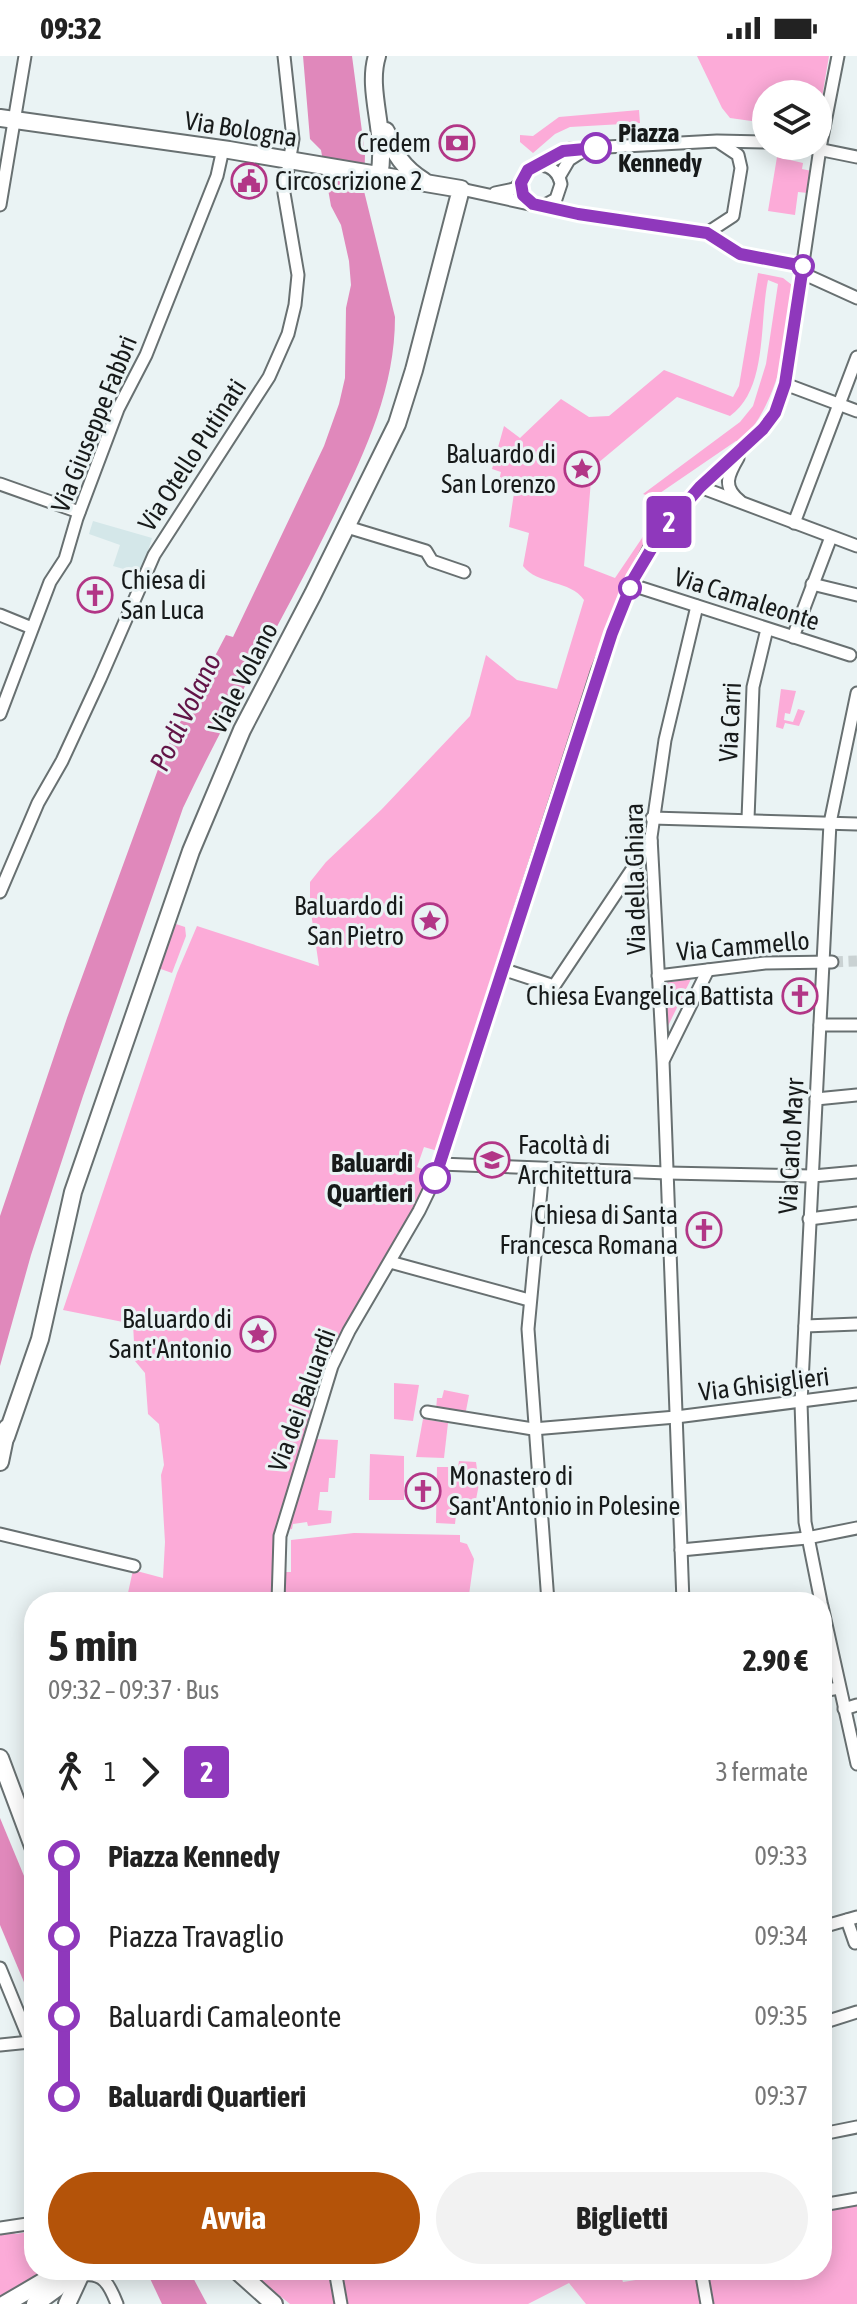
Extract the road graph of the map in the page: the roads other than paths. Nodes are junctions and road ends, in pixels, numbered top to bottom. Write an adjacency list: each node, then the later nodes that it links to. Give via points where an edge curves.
1 (25, 56): 7 (street)
2 (284, 56): 15 (street, Via Otello Putinati)
3 (838, 56): 5 (street, Via dei Baluardi)
4 (374, 59): 6 (main road)
5 (832, 87)
6 (377, 96): 17 (main road, via 382,158); 19 (main road, via 397,157)
7 (8, 119): 10 (main road, Via Bologna); 24 (street)
8 (717, 141): 9 (street, Via Bologna); 11 (street, Via Bologna); 27 (street, via 738,155 741,168 733,216)
9 (752, 142)
10 (223, 149): 15 (main road, Via Bologna); 38 (street, Via Giuseppe Fabbri, via 146,355 118,409)
11 (586, 149): 16 (street, Via Bologna, via 563,151); 18 (street, via 569,160)
12 (832, 151): 13 (street)
13 (857, 157)
14 (818, 160): 28 (street, Via dei Baluardi)
15 (296, 161): 17 (main road, Via Bologna); 61 (street, Via Otello Putinati, via 284,193 298,289 282,350 154,555)
16 (541, 165): 18 (street); 20 (street, Via Bologna, via 528,170)
17 (373, 174): 19 (main road, Via Bologna)
18 (559, 177): 22 (street)
19 (425, 182): 21 (main road, Via Bologna)
20 (521, 183): 21 (street, Via Bologna, via 506,192); 23 (street)
21 (468, 191): 23 (street, Via Bologna); 40 (main road, Viale Volano, via 402,410)
22 (559, 193): 25 (street); 26 (street)
23 (529, 202): 25 (street, Via Bologna)
24 (0, 205)
25 (543, 206): 26 (street, Via Bologna)
26 (578, 214): 27 (street, Via Bologna)
27 (707, 233): 28 (street, Via Bologna, via 740,254)
28 (802, 269): 29 (street, Via Bologna); 31 (street, Via dei Baluardi)
29 (857, 298)
30 (857, 357): 32 (street)
31 (785, 384): 32 (street); 34 (street, Via dei Baluardi, via 769,422)
32 (838, 404): 33 (street); 39 (street)
33 (857, 411)
34 (744, 447): 36 (street, Via dei Baluardi); 37 (street, via 726,481)
35 (0, 484): 38 (street)
36 (700, 487): 37 (street); 45 (street, Via dei Baluardi, via 662,531)
37 (747, 506): 39 (street)
38 (79, 512): 49 (street, Via Giuseppe Fabbri, via 65,559)
39 (794, 523): 41 (street)
40 (347, 527): 43 (street, via 426,551 432,561); 87 (main road, Viale Volano, via 239,738 200,827 58,1230)
41 (831, 537): 42 (street); 44 (street)
42 (857, 546)
43 (464, 572)
44 (812, 584): 46 (street); 51 (street)
45 (632, 585): 47 (street, Via Camaleonte); 63 (street, Via dei Baluardi, via 597,672)
46 (857, 595)
47 (697, 606): 50 (street, Via Camaleonte); 56 (street, Via della Ghiara)
48 (0, 615): 49 (street)
49 (32, 628): 54 (street, Via Giuseppe Fabbri)
50 (767, 629): 51 (street, Via Camaleonte); 57 (street, Via Carri, via 753,687)
51 (793, 637): 52 (street, Via Camaleonte)
52 (850, 655)
53 (857, 693): 55 (street, Via Carlo Mayr)
54 (0, 714)
55 (851, 749): 58 (street, Via Carlo Mayr)
56 (652, 818): 57 (street); 60 (street, Via della Ghiara)
57 (748, 819): 58 (street)
58 (830, 823): 59 (street); 62 (street, Via Carlo Mayr)
59 (857, 824)
60 (651, 840): 63 (street, via 554,986); 65 (street, Via della Ghiara)
61 (0, 892)
62 (828, 961): 64 (street, Via Cammello); 66 (street, Via Carlo Mayr)
63 (502, 969): 71 (street, Via dei Baluardi)
64 (708, 970): 65 (street, Via Cammello); 68 (street, Via della Ghiara)
65 (658, 976): 68 (street, Via della Ghiara)
66 (820, 1025): 67 (street); 70 (street, Via Carlo Mayr)
67 (857, 1025)
68 (663, 1061): 74 (street, Via della Ghiara)
69 (857, 1095): 70 (street)
70 (816, 1099): 75 (street, Via Carlo Mayr)
71 (440, 1164): 72 (street); 78 (street, Via dei Baluardi)
72 (543, 1169): 74 (street); 79 (street)
73 (857, 1172): 75 (street)
74 (667, 1173): 75 (street); 85 (street, Via della Ghiara)
75 (813, 1176): 77 (street, Via Carlo Mayr)
76 (857, 1213): 77 (street)
77 (809, 1219): 81 (street, Via Carlo Mayr)
78 (390, 1262): 79 (street); 93 (street, Via dei Baluardi, via 336,1355 322,1394 280,1536)
79 (529, 1300): 86 (street)
80 (857, 1324): 81 (street)
81 (805, 1326): 83 (street, Via Carlo Mayr)
82 (857, 1394): 83 (street, Via Ghisiglieri)
83 (801, 1403): 85 (street, Via Ghisiglieri); 90 (street, Via Carlo Mayr)
84 (427, 1412): 86 (street, Via Ghisiglieri)
85 (676, 1417): 86 (street, Via Ghisiglieri); 91 (street, Via della Ghiara)
86 (533, 1429): 94 (street)
87 (0, 1462)
88 (857, 1528): 90 (street)
89 (0, 1534): 92 (street)
90 (807, 1538): 91 (street); 96 (street, Via Carlo Mayr)
91 (681, 1550): 95 (street, Via della Ghiara)
92 (134, 1566)
93 (278, 1592)
94 (547, 1592)
95 (683, 1592)
96 (819, 1592)
97 (832, 1653): 98 (street, Via Carlo Mayr)
98 (839, 1688): 99 (street); 101 (street, Via Carlo Mayr)
99 (832, 1689)
100 (857, 1705): 101 (street)
101 (844, 1709): 103 (street, Via Carlo Mayr)
102 (0, 1758): 104 (main road)
103 (857, 1764)
104 (24, 1822)
105 (852, 1918): 106 (street); 107 (street)
106 (832, 1924)
107 (855, 1943)
108 (0, 1968): 111 (street)
109 (857, 2012): 110 (street)
110 (832, 2020)
111 (24, 2026)
112 (0, 2045): 113 (street)
113 (24, 2046)
114 (857, 2127): 115 (street)
115 (832, 2132)
116 (857, 2199): 117 (street)
117 (832, 2203)
118 (24, 2224): 119 (street)
119 (0, 2228)
120 (46, 2280): 128 (main road)
121 (68, 2280): 129 (main road)
122 (72, 2280): 130 (main road)
123 (77, 2280): 131 (main road)
124 (104, 2280): 132 (street)
125 (247, 2280): 133 (main road)
126 (337, 2280): 134 (street)
127 (703, 2280): 135 (street)
128 (5, 2304)
129 (35, 2304)
130 (52, 2304)
131 (67, 2304)
132 (117, 2304)
133 (274, 2304)
134 (341, 2304)
135 (707, 2304)

